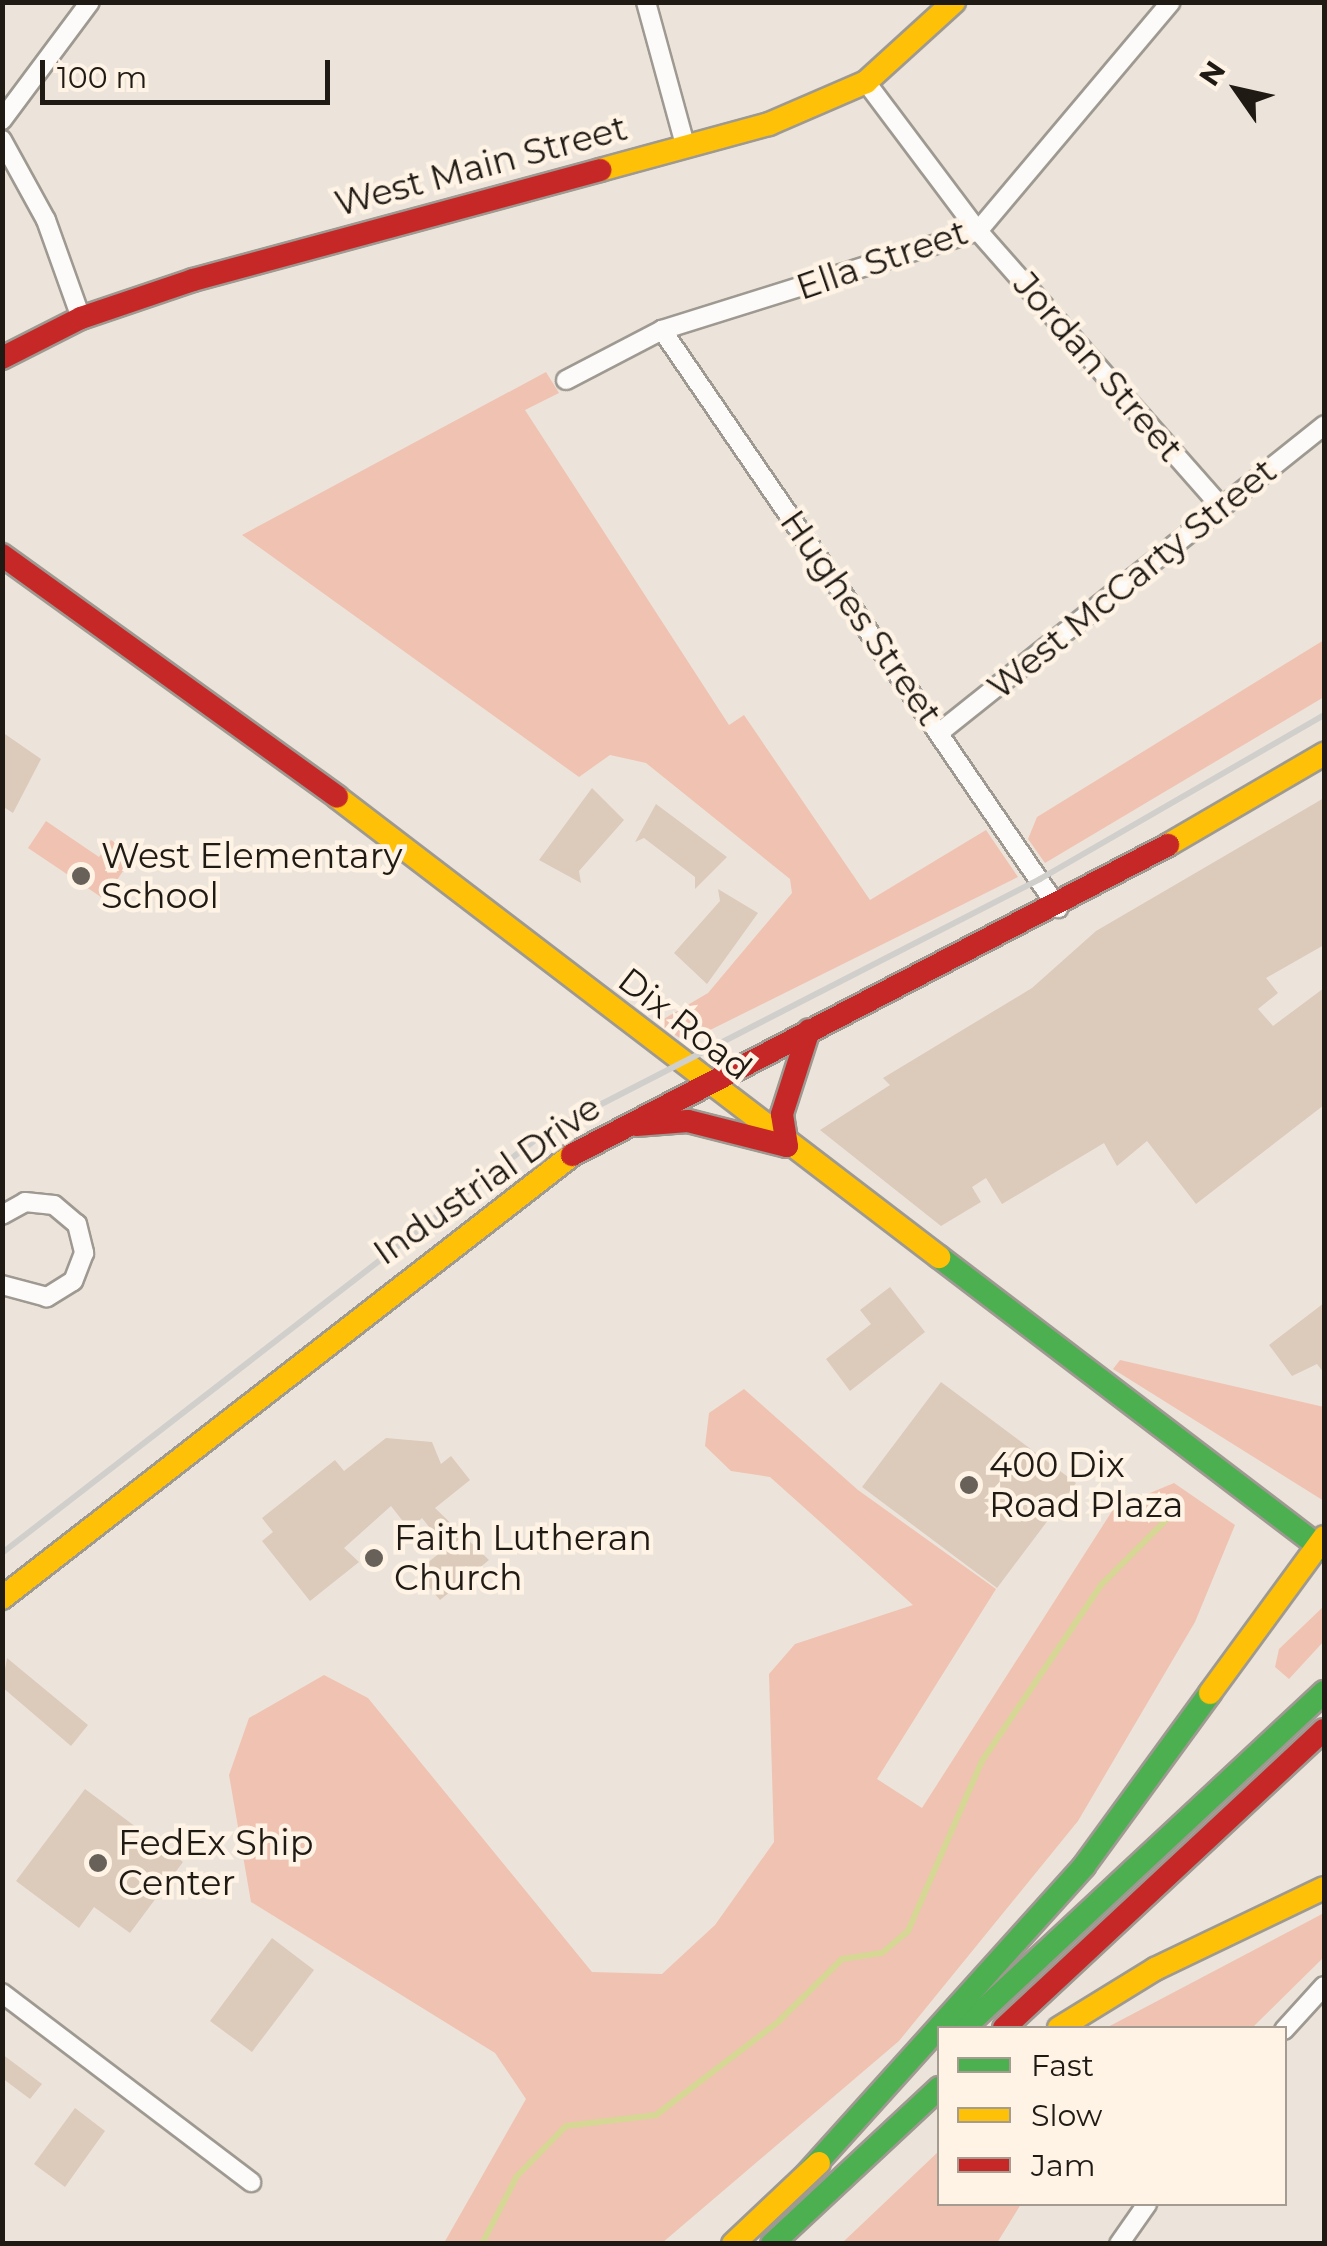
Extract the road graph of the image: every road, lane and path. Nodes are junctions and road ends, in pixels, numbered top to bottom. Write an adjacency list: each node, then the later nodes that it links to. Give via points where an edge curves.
1 (90, 2): 6 (street)
2 (646, 2): 8 (street)
3 (954, 2): 5 (main road, West Main Street)
4 (1170, 2): 9 (street, Ella Street)
5 (866, 82): 8 (main road, West Main Street); 9 (street, Jordan Street)
6 (2, 120)
7 (2, 140): 10 (street, via 46,220)
8 (686, 148): 10 (main road, West Main Street)
9 (978, 232): 11 (street, Ella Street); 15 (street, Jordan Street)
10 (81, 318): 12 (main road, West Main Street)
11 (662, 330): 13 (street, Ella Street); 17 (street, Hughes Street)
12 (2, 358)
13 (566, 380)
14 (1324, 425): 15 (street, West McCarty Street)
15 (1222, 508): 17 (street, West McCarty Street)
16 (2, 555): 21 (main road, Dix Road, via 282,756)
17 (940, 732): 19 (street, Hughes Street)
18 (1324, 754): 19 (main road, Industrial Drive)
19 (1058, 908): 20 (main road, Industrial Drive)
20 (809, 1030): 21 (main road, Industrial Drive); 23 (main road, via 782,1114)
21 (704, 1084): 22 (main road, Industrial Drive); 23 (main road, Dix Road)
22 (624, 1126): 23 (main road, via 688,1121); 27 (main road, Industrial Drive, via 430,1258)
23 (787, 1146): 26 (main road, Dix Road)
24 (2, 1215): 25 (street, via 24,1202 54,1205 77,1224 84,1253 73,1281 47,1297)
25 (2, 1285)
26 (1321, 1543): 33 (main road, via 1084,1866)
27 (2, 1598)
28 (1324, 1692): 34 (main road)
29 (1324, 1730): 35 (main road)
30 (1324, 1888): 36 (main road, via 1155,1968)
31 (1324, 1986): 37 (street)
32 (2, 1993): 43 (street)
33 (940, 2026)
34 (966, 2026)
35 (1006, 2026)
36 (1062, 2026)
37 (1287, 2027)
38 (937, 2029): 42 (main road)
39 (937, 2054): 42 (main road)
40 (937, 2091): 45 (main road)
41 (937, 2117): 45 (main road)
42 (806, 2175): 46 (main road)
43 (251, 2182)
44 (1146, 2206): 48 (street)
45 (791, 2225): 47 (main road)
46 (733, 2244)
47 (772, 2244)
48 (1119, 2244)

